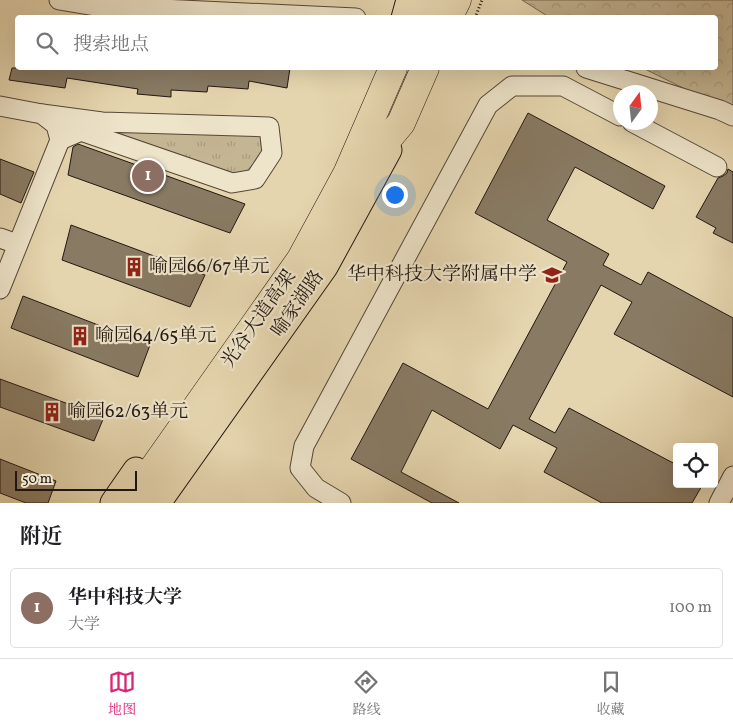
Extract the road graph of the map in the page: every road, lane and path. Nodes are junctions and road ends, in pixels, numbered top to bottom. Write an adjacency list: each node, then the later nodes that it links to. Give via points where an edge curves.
1 (59, 0): 7 (street, via 95,6)
2 (410, 0): 8 (main road)
3 (424, 0): 9 (highway)
4 (434, 0): 10 (highway)
5 (457, 0): 11 (highway)
6 (470, 0): 12 (main road)
7 (291, 15)
8 (405, 15)
9 (416, 15)
10 (426, 15)
11 (450, 15)
12 (463, 15)
13 (380, 70): 30 (main road, 喻家湖路, via 335,169 290,253)
14 (392, 70): 31 (highway, 光谷大道高架, via 347,174 301,260)
15 (402, 70): 26 (highway, 光谷大道高架)
16 (424, 70): 26 (highway, via 400,123)
17 (435, 70): 33 (main road, 喻家湖路, via 325,266)
18 (592, 70): 22 (street)
19 (0, 106): 21 (street)
20 (613, 112): 34 (street, via 563,86 512,86 488,106 304,446 300,468 316,488)
21 (42, 114): 24 (street, via 56,125); 24 (street, via 102,122 269,127 272,154 255,178 232,183 81,131)
22 (733, 116)
23 (647, 130): 25 (street)
24 (60, 140): 27 (street)
25 (717, 167)
26 (355, 178): 32 (highway, 光谷大道高架, via 309,264)
27 (9, 241): 28 (street)
28 (0, 288)
29 (733, 476): 35 (street)
30 (113, 503)
31 (129, 503)
32 (140, 503)
33 (158, 503)
34 (341, 503)
35 (719, 503)

